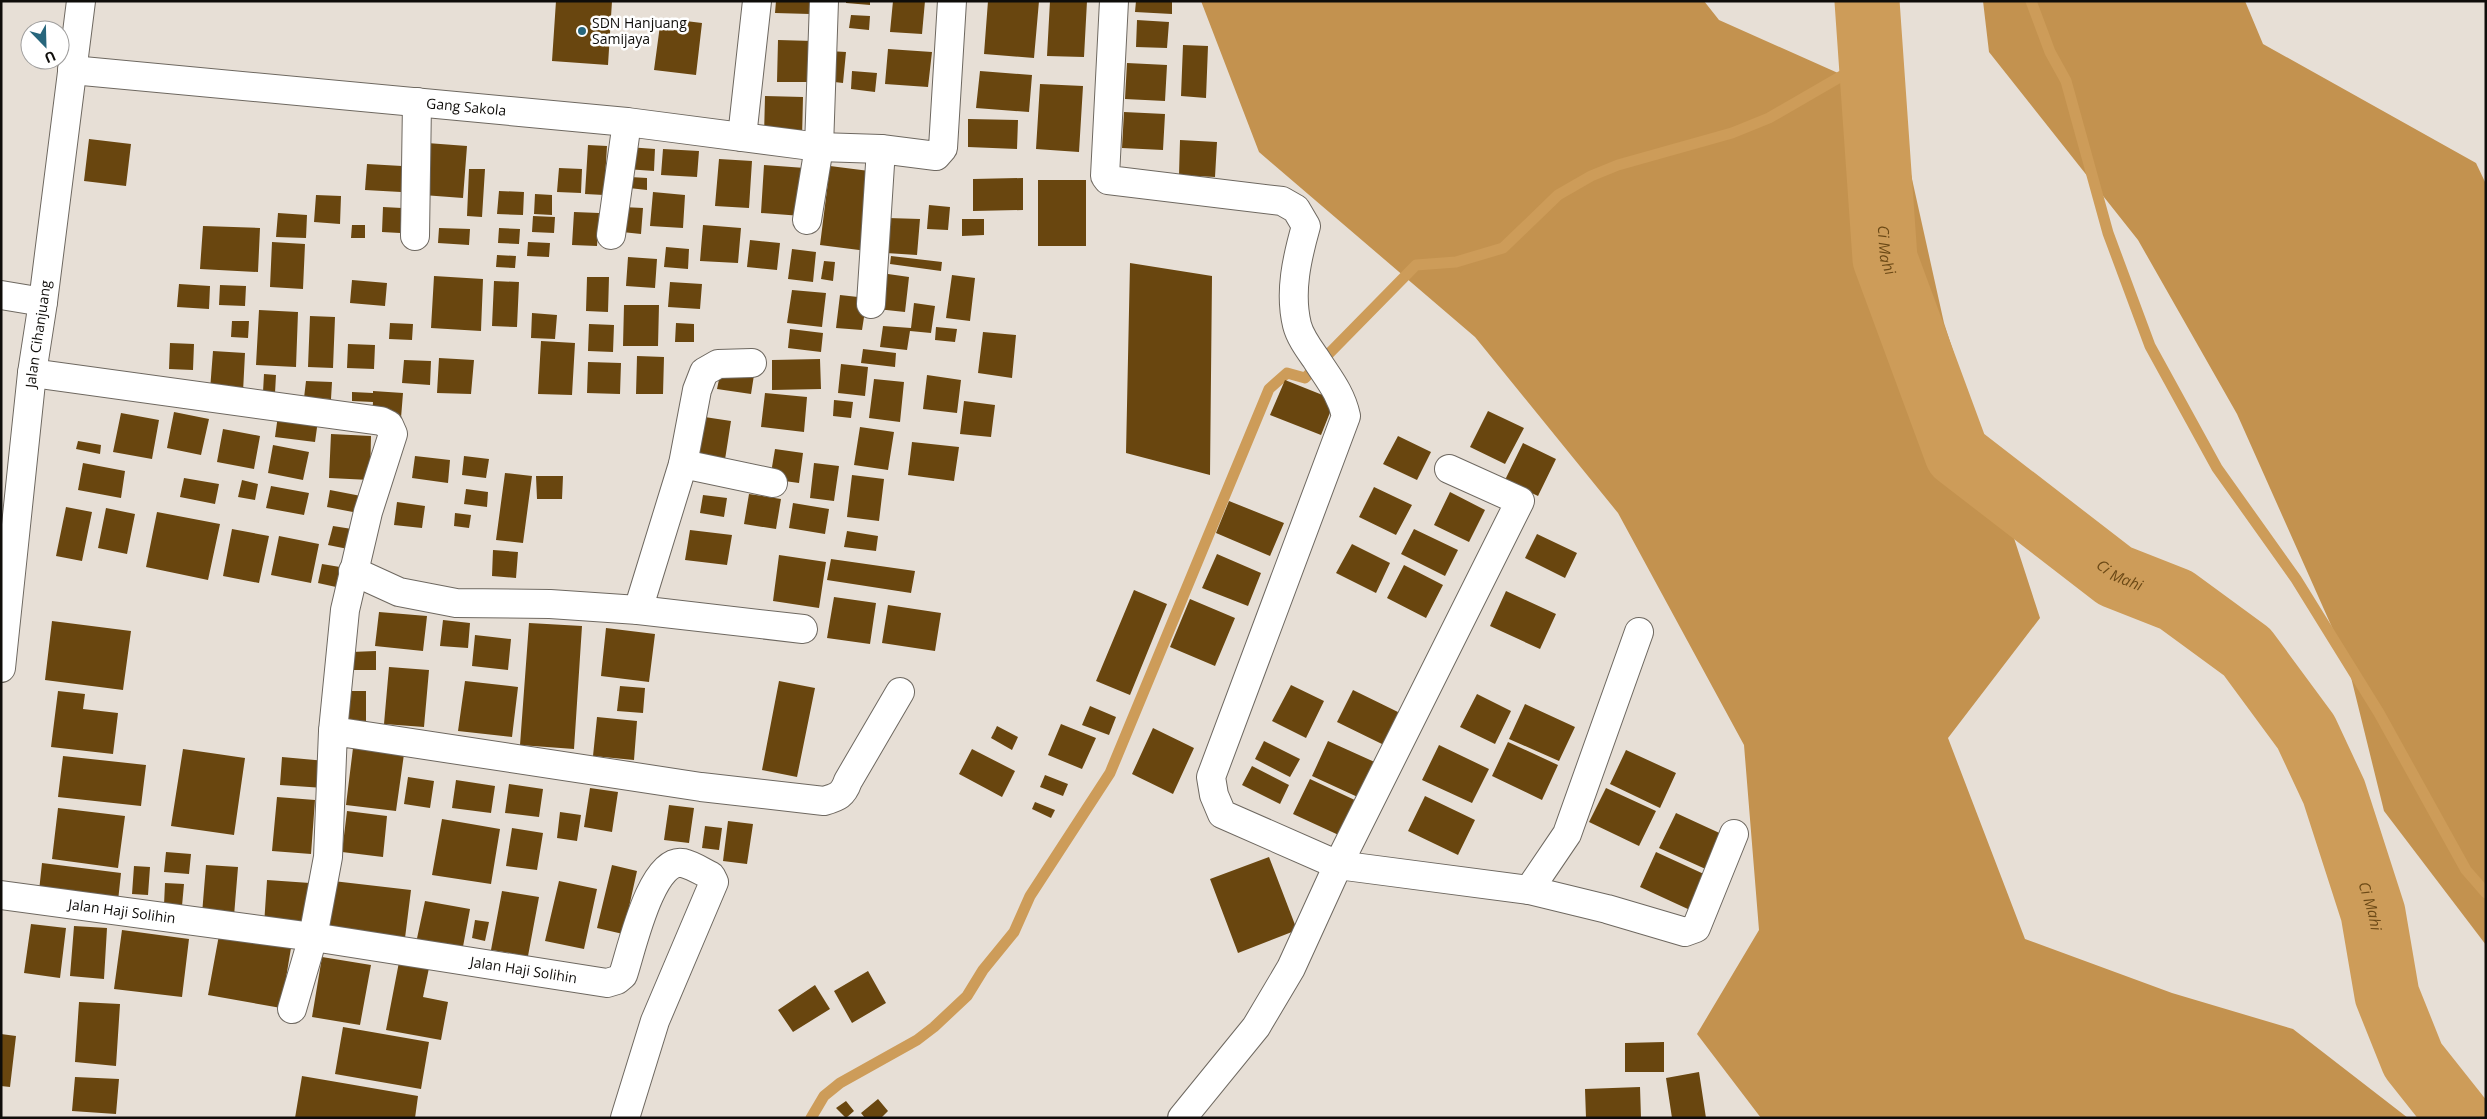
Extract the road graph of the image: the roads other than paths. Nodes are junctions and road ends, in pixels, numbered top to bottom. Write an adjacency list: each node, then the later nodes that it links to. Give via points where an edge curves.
1 (81, 1): 6 (street, Jalan Cihanjuang)
2 (756, 1): 9 (street)
3 (824, 1): 10 (street)
4 (952, 1): 11 (street, Gang Sakola, via 943,148 936,156)
5 (1114, 1): 31 (street, via 1104,171 1108,180 1282,201 1296,209 1306,226 1298,256 1294,292 1297,326 1335,386 1346,416 1211,777 1222,814)
6 (72, 70): 7 (street, Gang Sakola); 16 (street, Jalan Cihanjuang)
7 (417, 102): 8 (street, Gang Sakola); 14 (street)
8 (627, 122): 9 (street, Gang Sakola); 13 (street)
9 (742, 137): 10 (street, Gang Sakola)
10 (819, 147): 11 (street, Gang Sakola); 12 (street)
11 (870, 150): 17 (street)
12 (807, 220)
13 (611, 235)
14 (415, 236)
15 (1, 295): 16 (street)
16 (43, 302): 19 (street, Jalan Cihanjuang)
17 (871, 304)
18 (752, 363): 20 (street, via 718,364 704,372 697,390)
19 (32, 373): 23 (street, via 389,424 393,434); 27 (street, Jalan Cihanjuang)
20 (683, 464): 22 (street); 24 (street)
21 (1448, 469): 31 (street, via 1520,501)
22 (773, 484)
23 (353, 571): 24 (street, via 399,592 456,603 550,604); 29 (street, via 345,610)
24 (638, 610): 25 (street)
25 (803, 628)
26 (1639, 632): 32 (street, via 1567,834)
27 (1, 668)
28 (900, 692): 29 (street, via 844,792 824,800 701,787)
29 (333, 731): 34 (street, via 328,857)
30 (1734, 834): 32 (street, via 1696,928 1691,931)
31 (1338, 866): 32 (street); 37 (street, via 1291,968 1256,1027)
32 (1529, 890)
33 (1, 895): 34 (street, Jalan Haji Solihin)
34 (313, 936): 35 (street); 36 (street, Jalan Haji Solihin, via 607,983 623,975 652,886 666,869 682,863 711,876 714,879 712,890 655,1021)
35 (292, 1009)
36 (625, 1118)
37 (1182, 1118)

